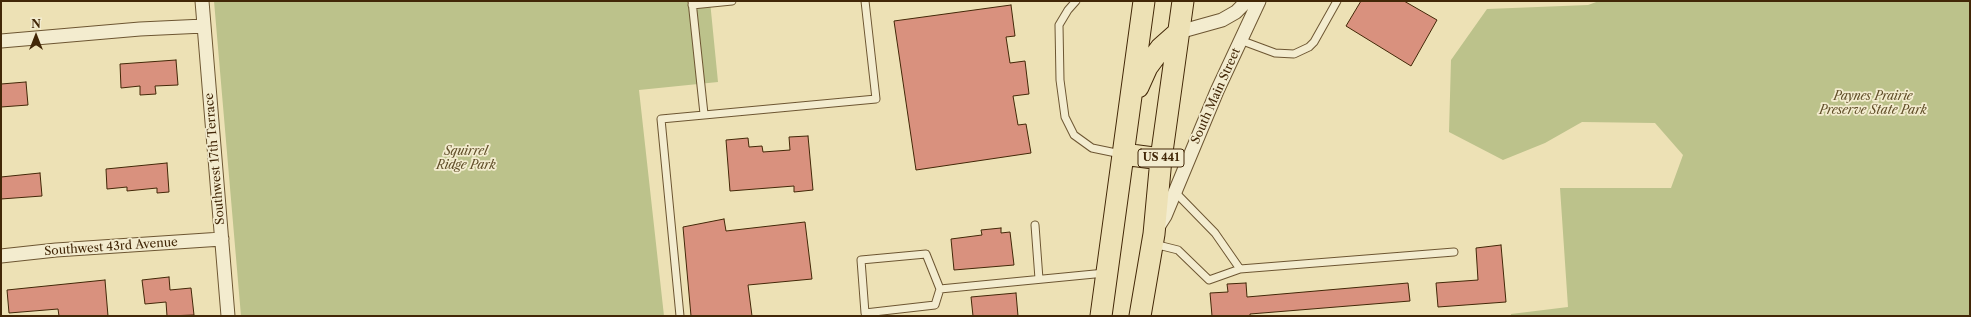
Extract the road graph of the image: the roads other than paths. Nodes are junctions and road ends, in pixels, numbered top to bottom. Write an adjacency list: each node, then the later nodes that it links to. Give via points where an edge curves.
1 (202, 1): 11 (street, Southwest 17th Terrace)
2 (732, 1): 10 (lane)
3 (865, 1): 16 (lane, via 876,99)
4 (1076, 1): 17 (lane, via 1059,26 1060,80 1065,117 1074,135 1092,148)
5 (1144, 1): 15 (main road, US 441)
6 (1183, 1): 12 (main road, US 441)
7 (1247, 1): 12 (street, via 1236,12 1222,20)
8 (1259, 1): 13 (street, South Main Street)
9 (1337, 1): 13 (lane, via 1314,42 1294,54 1275,53)
10 (692, 3): 16 (lane)
11 (204, 26): 14 (street); 21 (street, Southwest 17th Terrace)
12 (1179, 32): 15 (main road, via 1161,48 1147,66); 18 (main road, US 441)
13 (1240, 40): 19 (street, South Main Street)
14 (1, 41)
15 (1130, 103): 17 (main road, US 441)
16 (704, 114): 30 (lane, via 661,119)
17 (1123, 154): 18 (main road); 26 (main road, US 441)
18 (1161, 159): 22 (main road, US 441)
19 (1175, 192): 22 (street, South Main Street); 25 (lane, via 1216,233)
20 (1035, 225): 27 (lane)
21 (222, 239): 24 (street, Southwest 43rd Avenue); 29 (street, Southwest 17th Terrace)
22 (1153, 239): 25 (lane, via 1178,250 1209,280); 32 (main road, US 441)
23 (1454, 252): 25 (lane)
24 (1, 256)
25 (1240, 269)
26 (1107, 273): 27 (lane); 31 (main road, US 441)
27 (1039, 279): 28 (lane)
28 (940, 289): 28 (lane, via 935,305 866,313 861,260 926,254)
29 (228, 316)
30 (680, 316)
31 (1101, 316)
32 (1140, 316)

